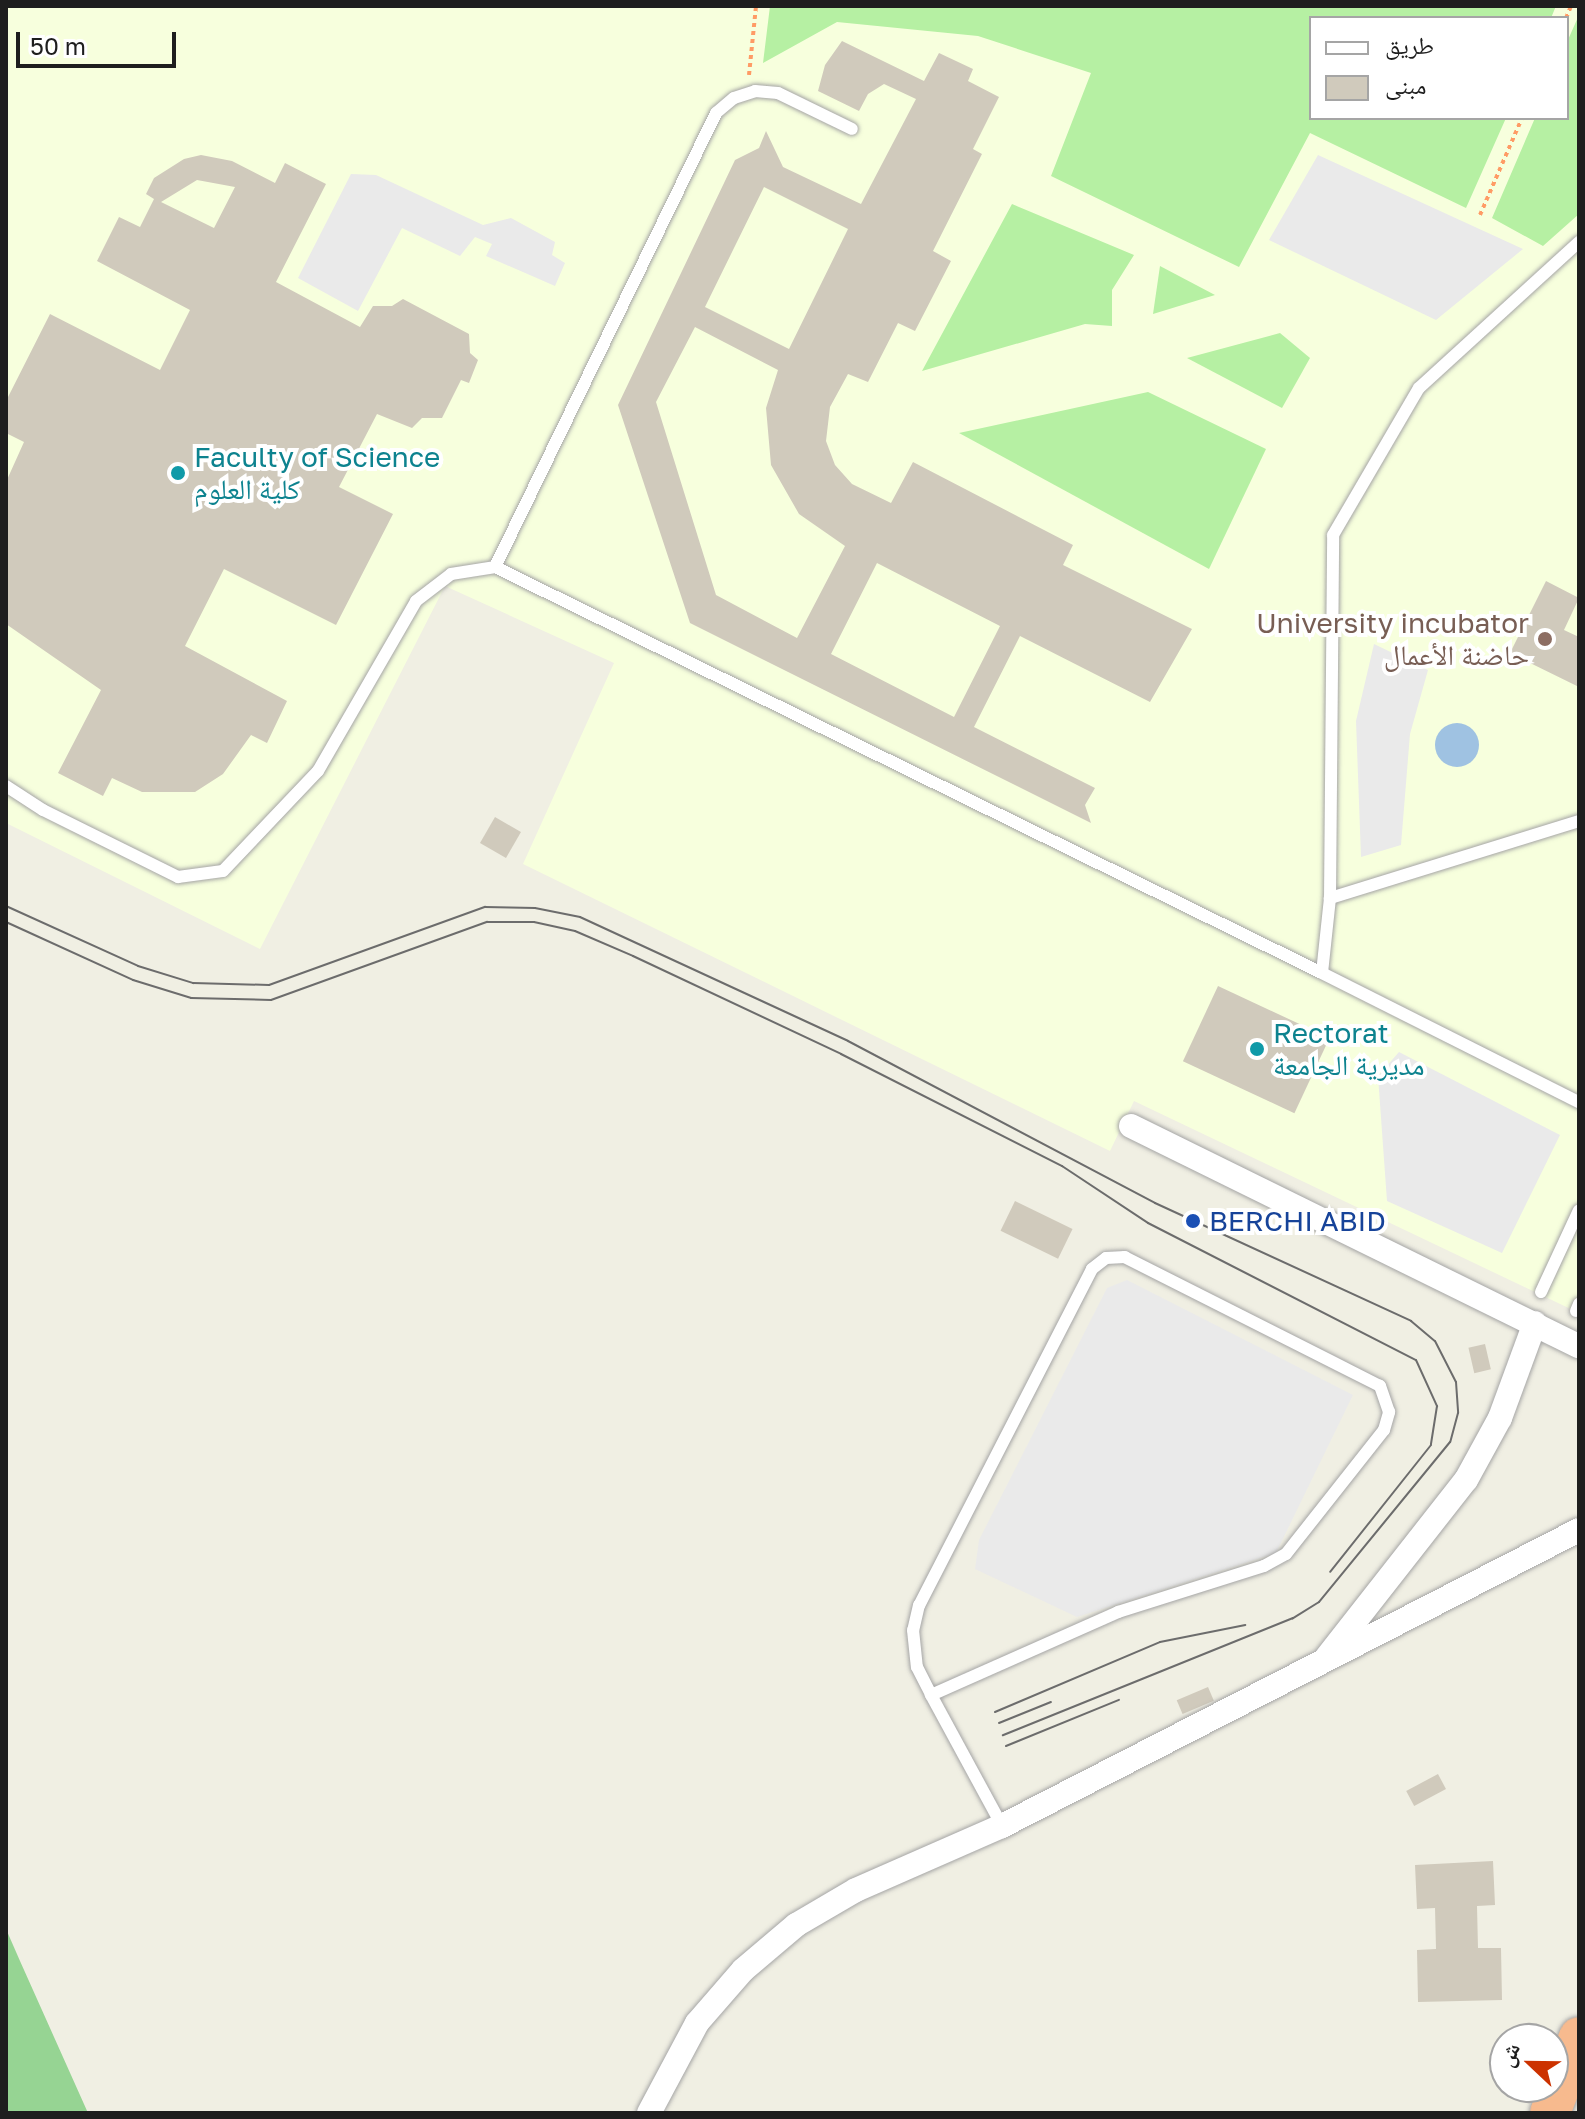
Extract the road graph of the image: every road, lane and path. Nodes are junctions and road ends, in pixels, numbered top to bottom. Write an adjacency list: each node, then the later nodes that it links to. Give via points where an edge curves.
1 (756, 6): 2 (path)
2 (747, 94): 4 (lane, via 778,93); 7 (lane, via 734,98 711,123)
3 (1521, 120): 5 (path)
4 (852, 129)
5 (1480, 215)
6 (1579, 242): 10 (lane, via 1419,388 1333,535)
7 (495, 567): 8 (lane, via 451,574 416,601 318,771 223,871 178,877); 11 (lane)
8 (6, 786)
9 (1579, 821): 10 (lane)
10 (1330, 898): 11 (lane)
11 (1322, 973): 12 (lane)
12 (1579, 1102)
13 (1131, 1126): 16 (street)
14 (1579, 1210): 15 (lane)
15 (1541, 1292)
16 (1535, 1323): 17 (street); 19 (street, via 1500,1418 1466,1480)
17 (1579, 1346)
18 (1579, 1530): 19 (street)
19 (1320, 1665): 21 (street)
20 (931, 1695): 20 (lane, via 914,1655 919,1605 1098,1262 1125,1257 1380,1386 1389,1412 1384,1430 1286,1554 1264,1566 1118,1612); 21 (lane)
21 (1002, 1826): 23 (street, via 856,1890 796,1925 743,1970 697,2023)
22 (1579, 2037): 24 (highway)
23 (649, 2113)
24 (1550, 2113)

